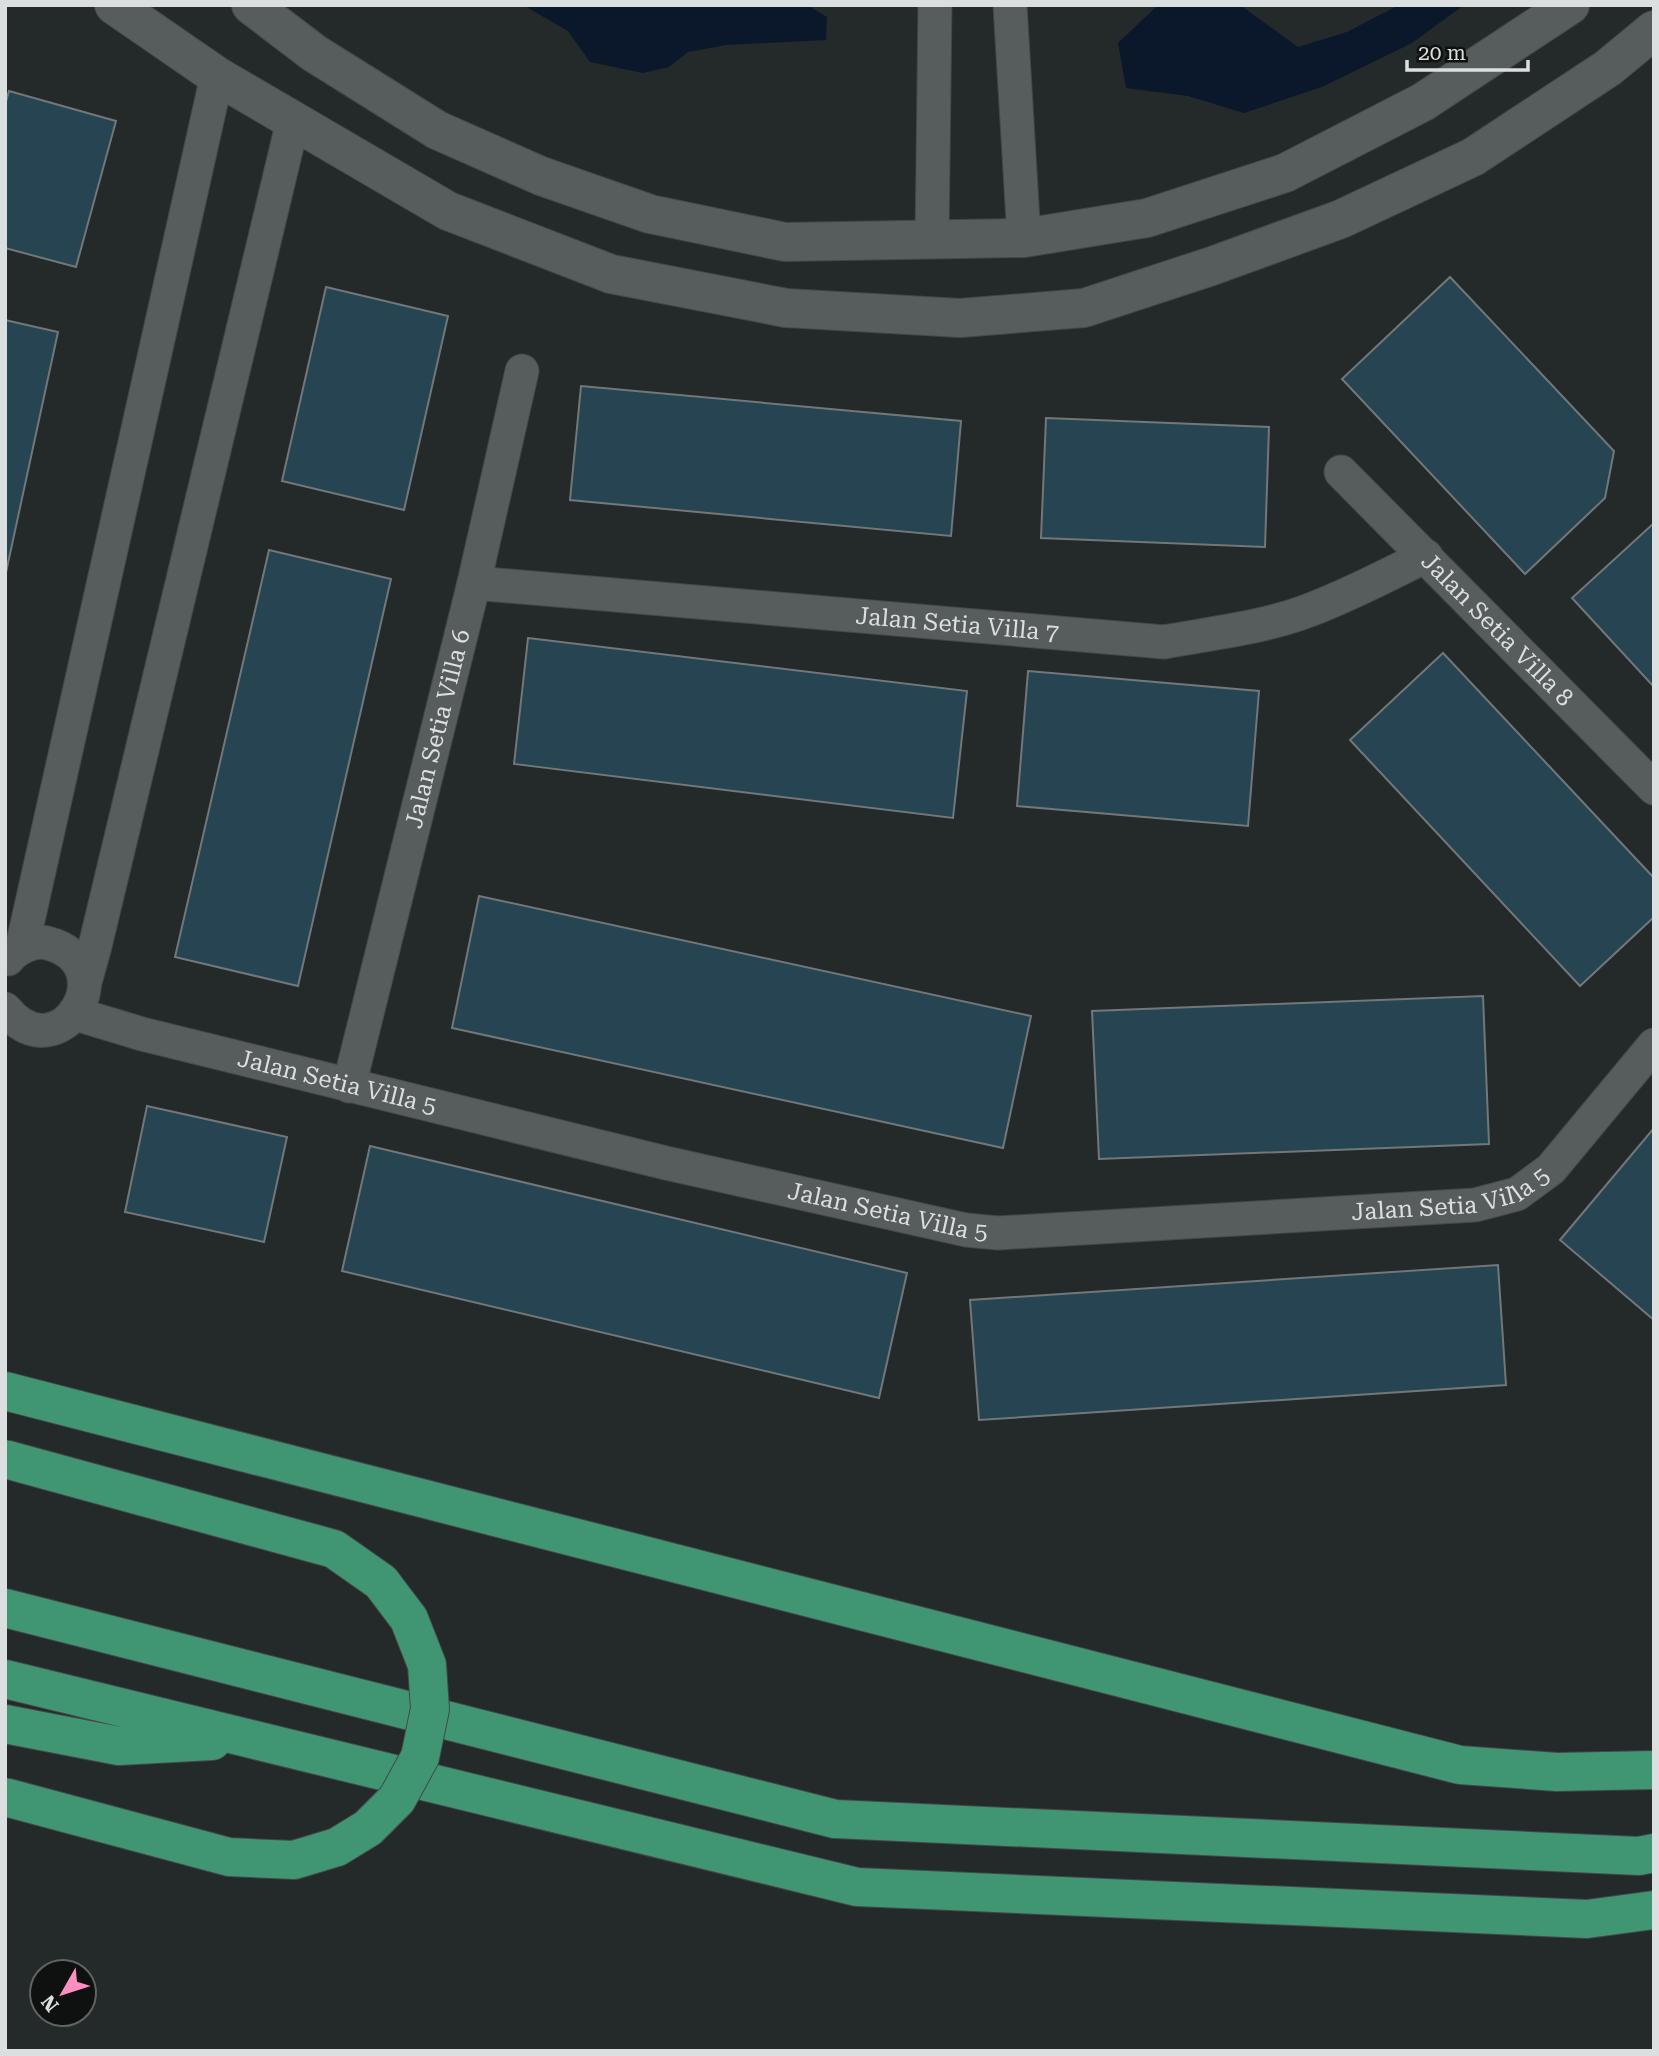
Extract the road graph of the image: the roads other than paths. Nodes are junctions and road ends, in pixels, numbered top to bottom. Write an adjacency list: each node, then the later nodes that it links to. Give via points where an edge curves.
1 (114, 5): 7 (street)
2 (251, 5): 10 (street, via 314,53 437,130 541,176 650,214 785,242)
3 (935, 5): 10 (street)
4 (1010, 5): 9 (street)
5 (1570, 5): 9 (street, via 1423,102 1285,173 1147,218)
6 (1654, 30): 8 (street, via 1608,68 1473,157 1341,219 1084,308 960,318 786,308 611,274 448,211)
7 (217, 76): 8 (street); 16 (street)
8 (293, 121): 17 (street)
9 (1024, 238): 10 (street)
10 (932, 240)
11 (522, 371): 14 (street, Jalan Setia Villa 6)
12 (1341, 472): 13 (street, Jalan Setia Villa 8)
13 (1426, 556): 14 (street, Jalan Setia Villa 7, via 1306,611 1164,642); 15 (street, Jalan Setia Villa 8)
14 (474, 583): 21 (street, Jalan Setia Villa 6)
15 (1654, 788)
16 (14, 955): 17 (street, via 42,942 63,948 78,962)
17 (85, 982): 19 (street)
18 (5, 1009): 19 (street, via 29,1028 47,1030)
19 (76, 1014): 21 (street, Jalan Setia Villa 5)
20 (1654, 1045): 21 (street, Jalan Setia Villa 5, via 1551,1169 1517,1194 1475,1205 998,1233 966,1230 680,1167)
21 (349, 1086)
22 (5, 1391): 28 (highway, via 1460,1765 1557,1772)
23 (5, 1459): 29 (highway, bridge, via 334,1549 381,1582 409,1619 427,1665 430,1709 420,1757 397,1799 368,1828 337,1847 293,1860 229,1857)
24 (5, 1608): 30 (highway, via 835,1819 1639,1856)
25 (5, 1679): 27 (highway)
26 (5, 1724): 27 (highway, via 119,1746)
27 (249, 1738): 31 (highway, via 857,1887 1587,1919)
28 (1654, 1770)
29 (5, 1797)
30 (1654, 1853)
31 (1654, 1910)

